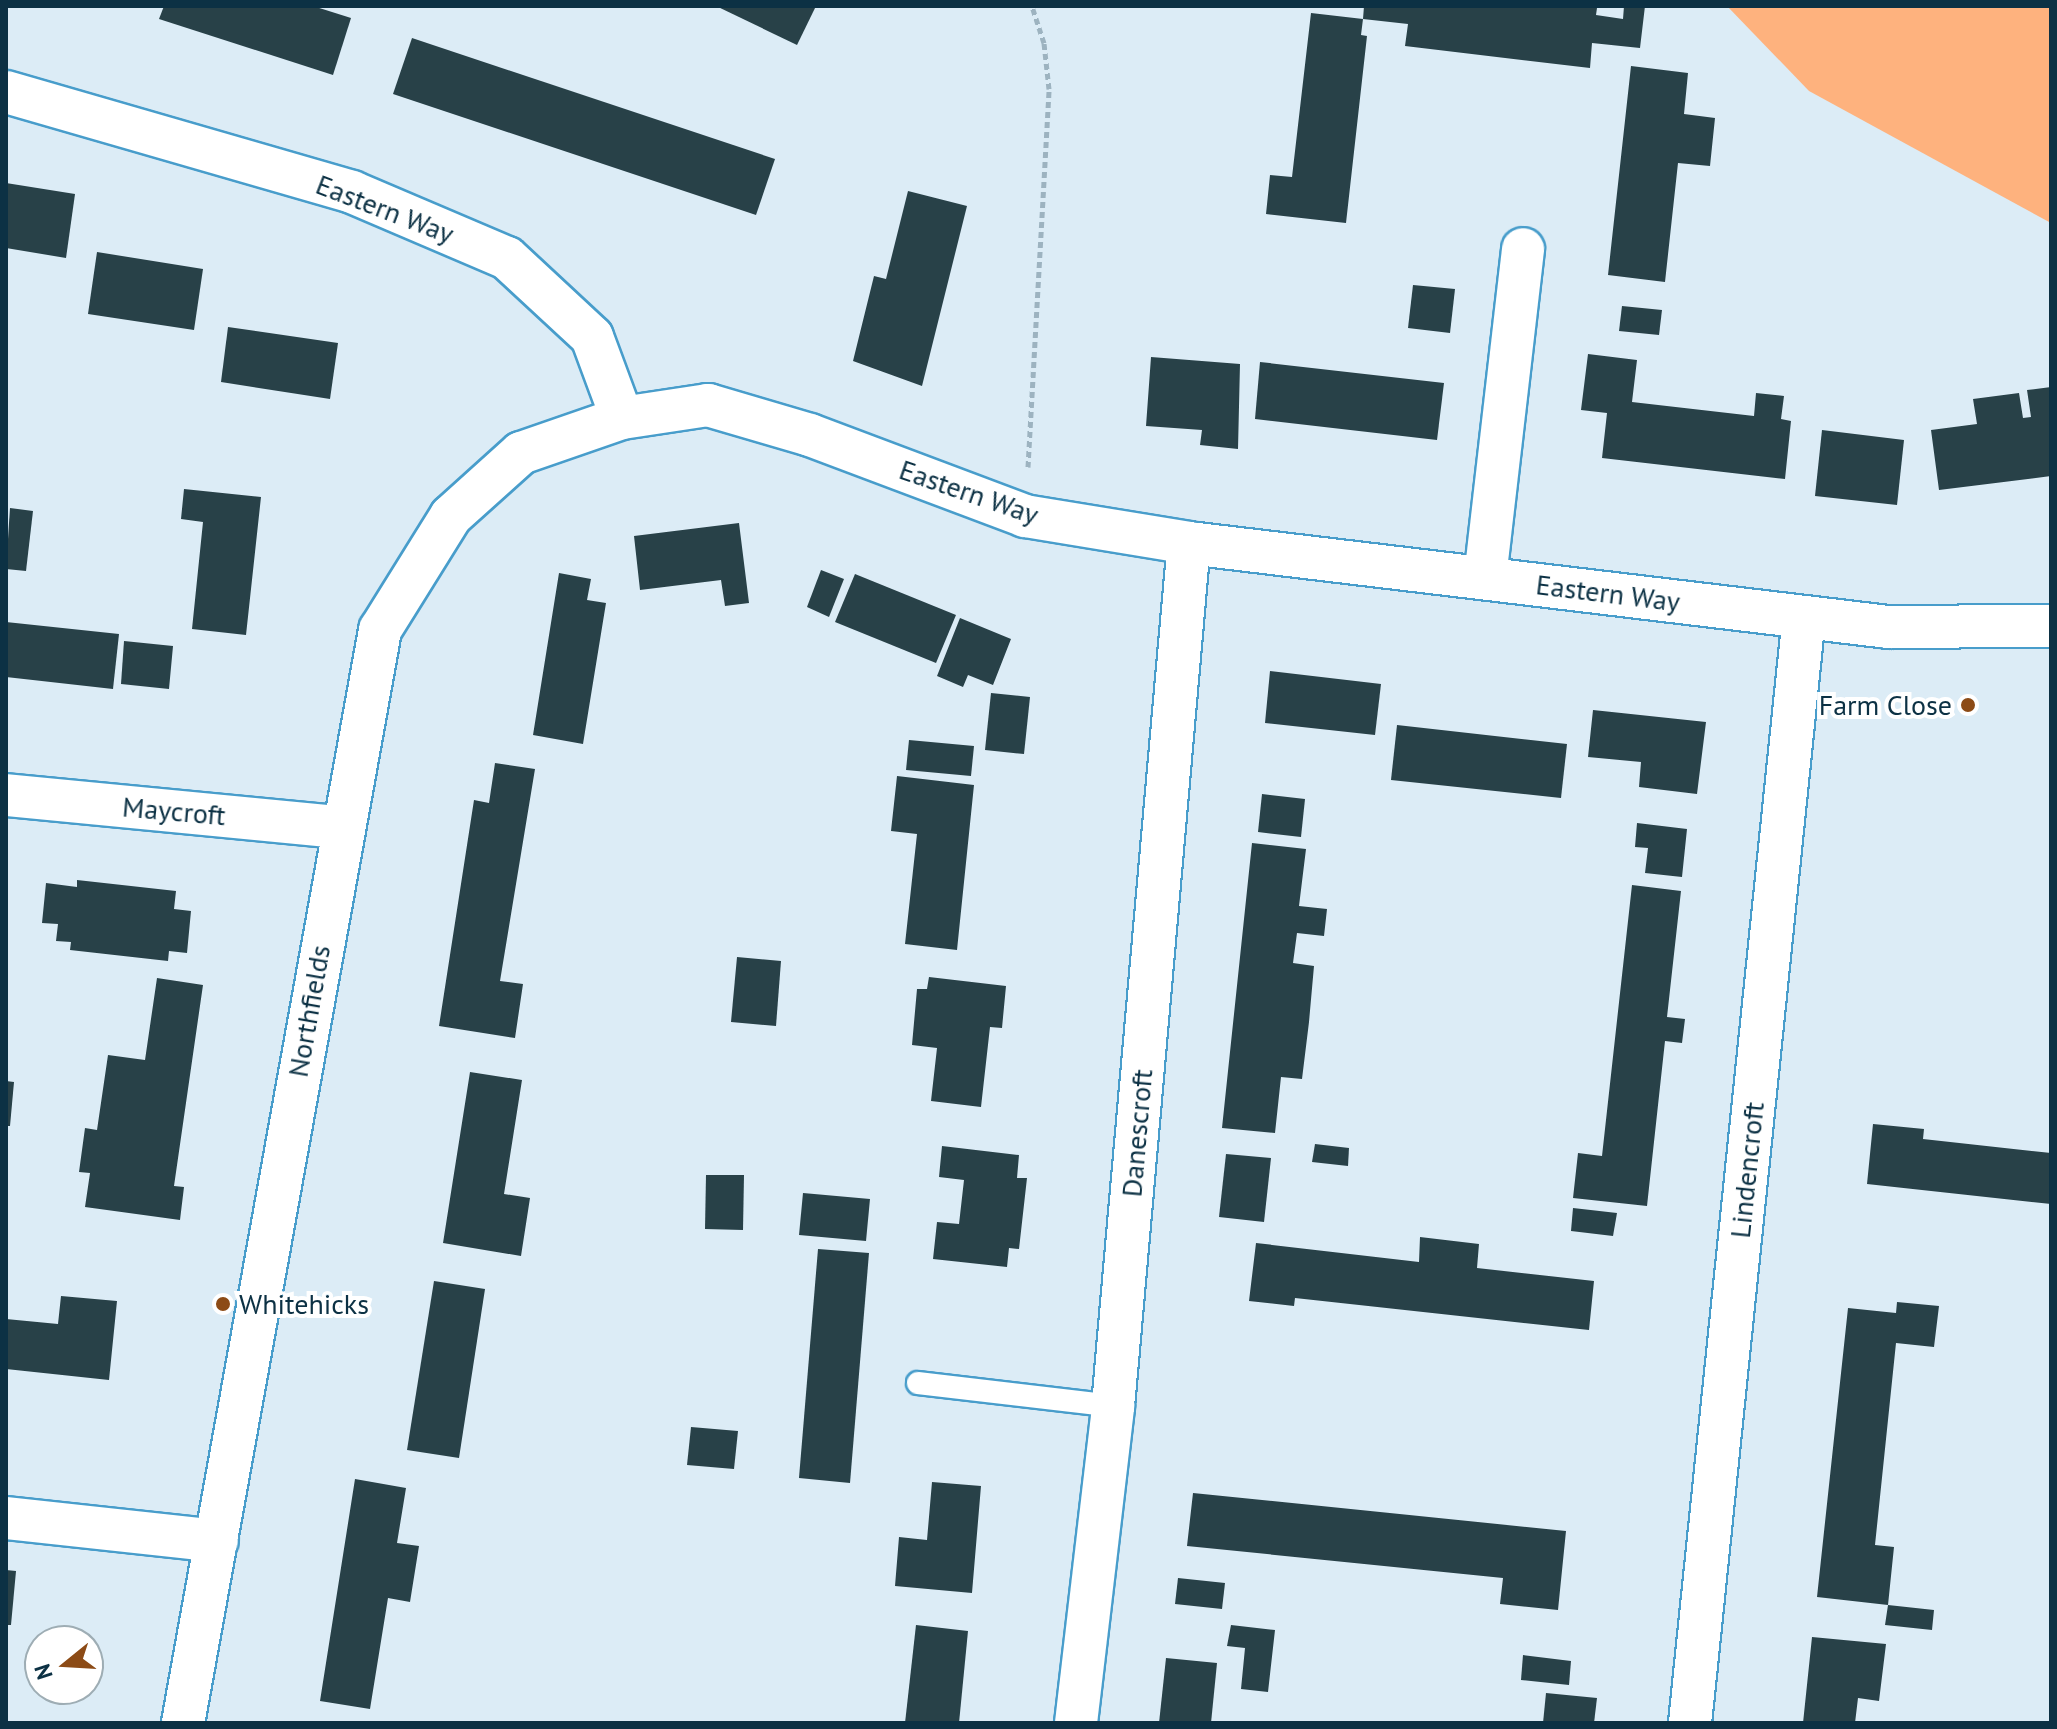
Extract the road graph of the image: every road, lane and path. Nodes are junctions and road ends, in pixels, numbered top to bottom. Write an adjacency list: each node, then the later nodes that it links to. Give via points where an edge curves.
1 (1032, 6): 5 (path, via 1044,43 1049,89)
2 (6, 92): 4 (street, Eastern Way, via 352,192 507,258 592,337)
3 (1523, 249): 7 (street)
4 (622, 418): 5 (street, Eastern Way, via 708,405 810,435); 11 (street, Northfields, via 521,453 451,516 380,630)
5 (1025, 516): 6 (street, Eastern Way)
6 (1189, 543): 7 (street, Eastern Way); 13 (street, Danescroft)
7 (1485, 578): 8 (street, Eastern Way)
8 (1804, 617): 9 (street, Eastern Way, via 1888,627); 18 (street, Lindencroft)
9 (2051, 626)
10 (6, 795): 11 (street, Maycroft)
11 (341, 827): 15 (street, Northfields)
12 (918, 1383): 13 (lane)
13 (1113, 1406): 17 (street, Danescroft)
14 (6, 1518): 15 (street)
15 (217, 1541): 16 (street, Northfields)
16 (183, 1723)
17 (1076, 1723)
18 (1690, 1723)

